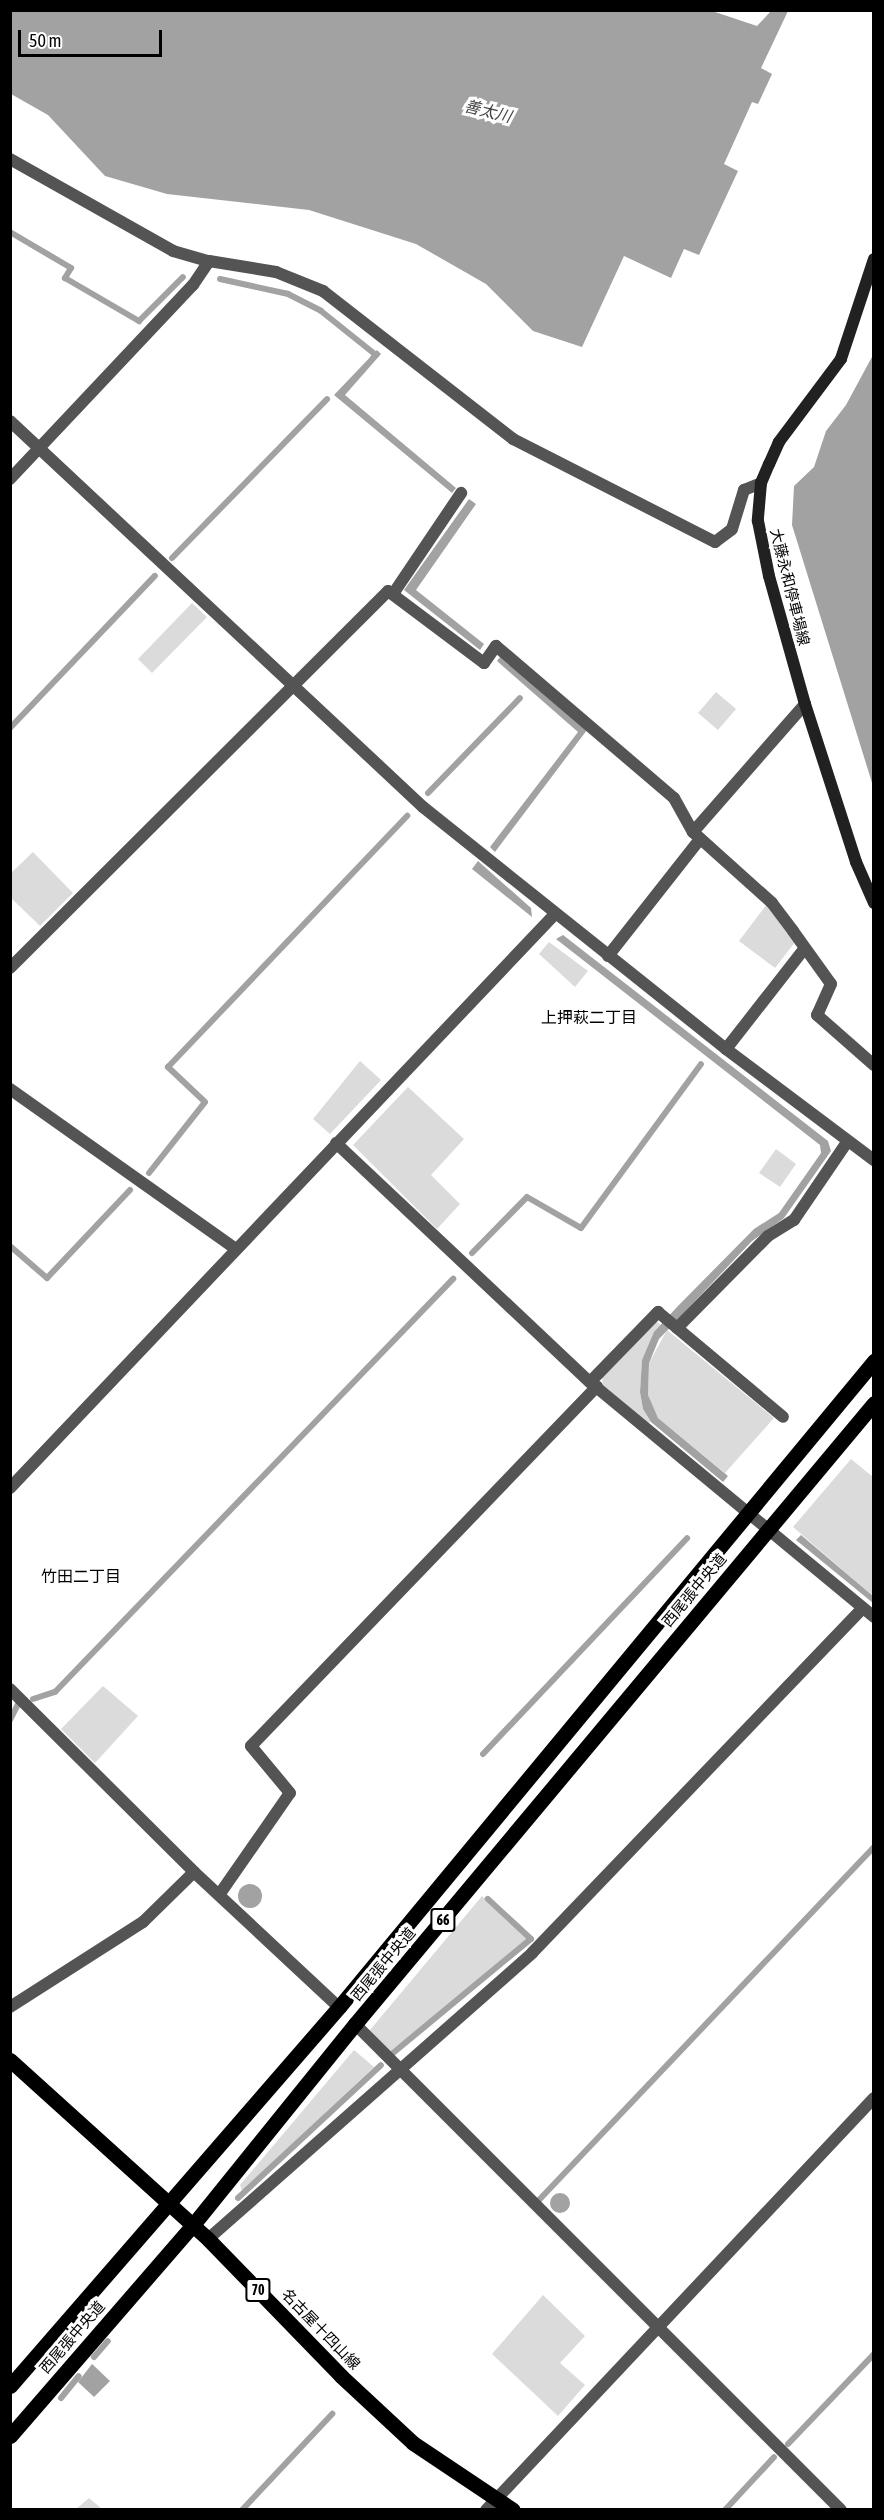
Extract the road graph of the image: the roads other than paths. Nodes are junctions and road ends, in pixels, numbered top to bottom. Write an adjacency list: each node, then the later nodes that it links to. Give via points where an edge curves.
1 (10, 159): 3 (street, via 173,251)
2 (873, 259): 7 (main road, 大藤永和停車場線, via 841,359 779,442)
3 (209, 261): 5 (street, via 193,285); 7 (street, via 276,272 323,291 513,439 715,542 732,529 744,490)
4 (10, 421): 5 (street)
5 (39, 449): 6 (street); 10 (street)
6 (10, 479)
7 (761, 483): 11 (main road, 大藤永和停車場線, via 758,521 762,545)
8 (461, 494): 9 (street)
9 (393, 594): 10 (street, via 388,591 379,596); 12 (street, via 484,663 496,646 674,798)
10 (292, 687): 14 (street, via 423,807); 17 (street)
11 (805, 704): 12 (street); 13 (main road, 大藤永和停車場線)
12 (696, 836): 15 (street, via 772,903); 16 (street)
13 (873, 903)
14 (555, 914): 16 (street); 22 (street)
15 (804, 949): 18 (street); 19 (street, via 831,984 817,1015)
16 (609, 956): 18 (street)
17 (10, 968)
18 (726, 1049): 21 (street)
19 (873, 1065)
20 (10, 1089): 24 (street)
21 (847, 1142): 23 (street); 25 (street, via 794,1220 768,1236)
22 (336, 1143): 24 (street); 27 (street)
23 (873, 1160)
24 (237, 1249): 30 (street)
25 (676, 1327): 27 (street, via 658,1312); 29 (street)
26 (873, 1361): 31 (main road, 西尾張中央道 / 66)
27 (593, 1384): 31 (street); 37 (street, via 250,1746 290,1793)
28 (873, 1402): 32 (main road, 西尾張中央道 / 66)
29 (783, 1417)
30 (10, 1488)
31 (750, 1513): 32 (street); 39 (main road, 西尾張中央道 / 66)
32 (768, 1529): 33 (street); 40 (main road, 西尾張中央道 / 66)
33 (863, 1608): 34 (street); 42 (street, via 532,1953)
34 (873, 1617)
35 (10, 1689): 36 (street)
36 (194, 1872): 37 (street); 38 (street, via 143,1922)
37 (219, 1895): 39 (street)
38 (10, 2007)
39 (339, 2007): 44 (main road, 西尾張中央道 / 66)
40 (355, 2024): 42 (street); 45 (main road, 西尾張中央道 / 66)
41 (10, 2060): 44 (main road, 名古屋十四山線 / 70)
42 (397, 2069): 46 (street); 47 (street)
43 (873, 2098): 47 (street)
44 (170, 2204): 45 (main road, 名古屋十四山線 / 70); 48 (main road, 西尾張中央道 / 66)
45 (192, 2226): 46 (main road, 名古屋十四山線 / 70); 49 (main road, 西尾張中央道 / 66)
46 (208, 2239): 50 (main road, 名古屋十四山線 / 70, via 341,2376 413,2443)
47 (655, 2326): 50 (street); 52 (street)
48 (10, 2386)
49 (10, 2436)
50 (490, 2504): 51 (main road, 名古屋十四山線 / 70)
51 (513, 2510)
52 (841, 2510)

